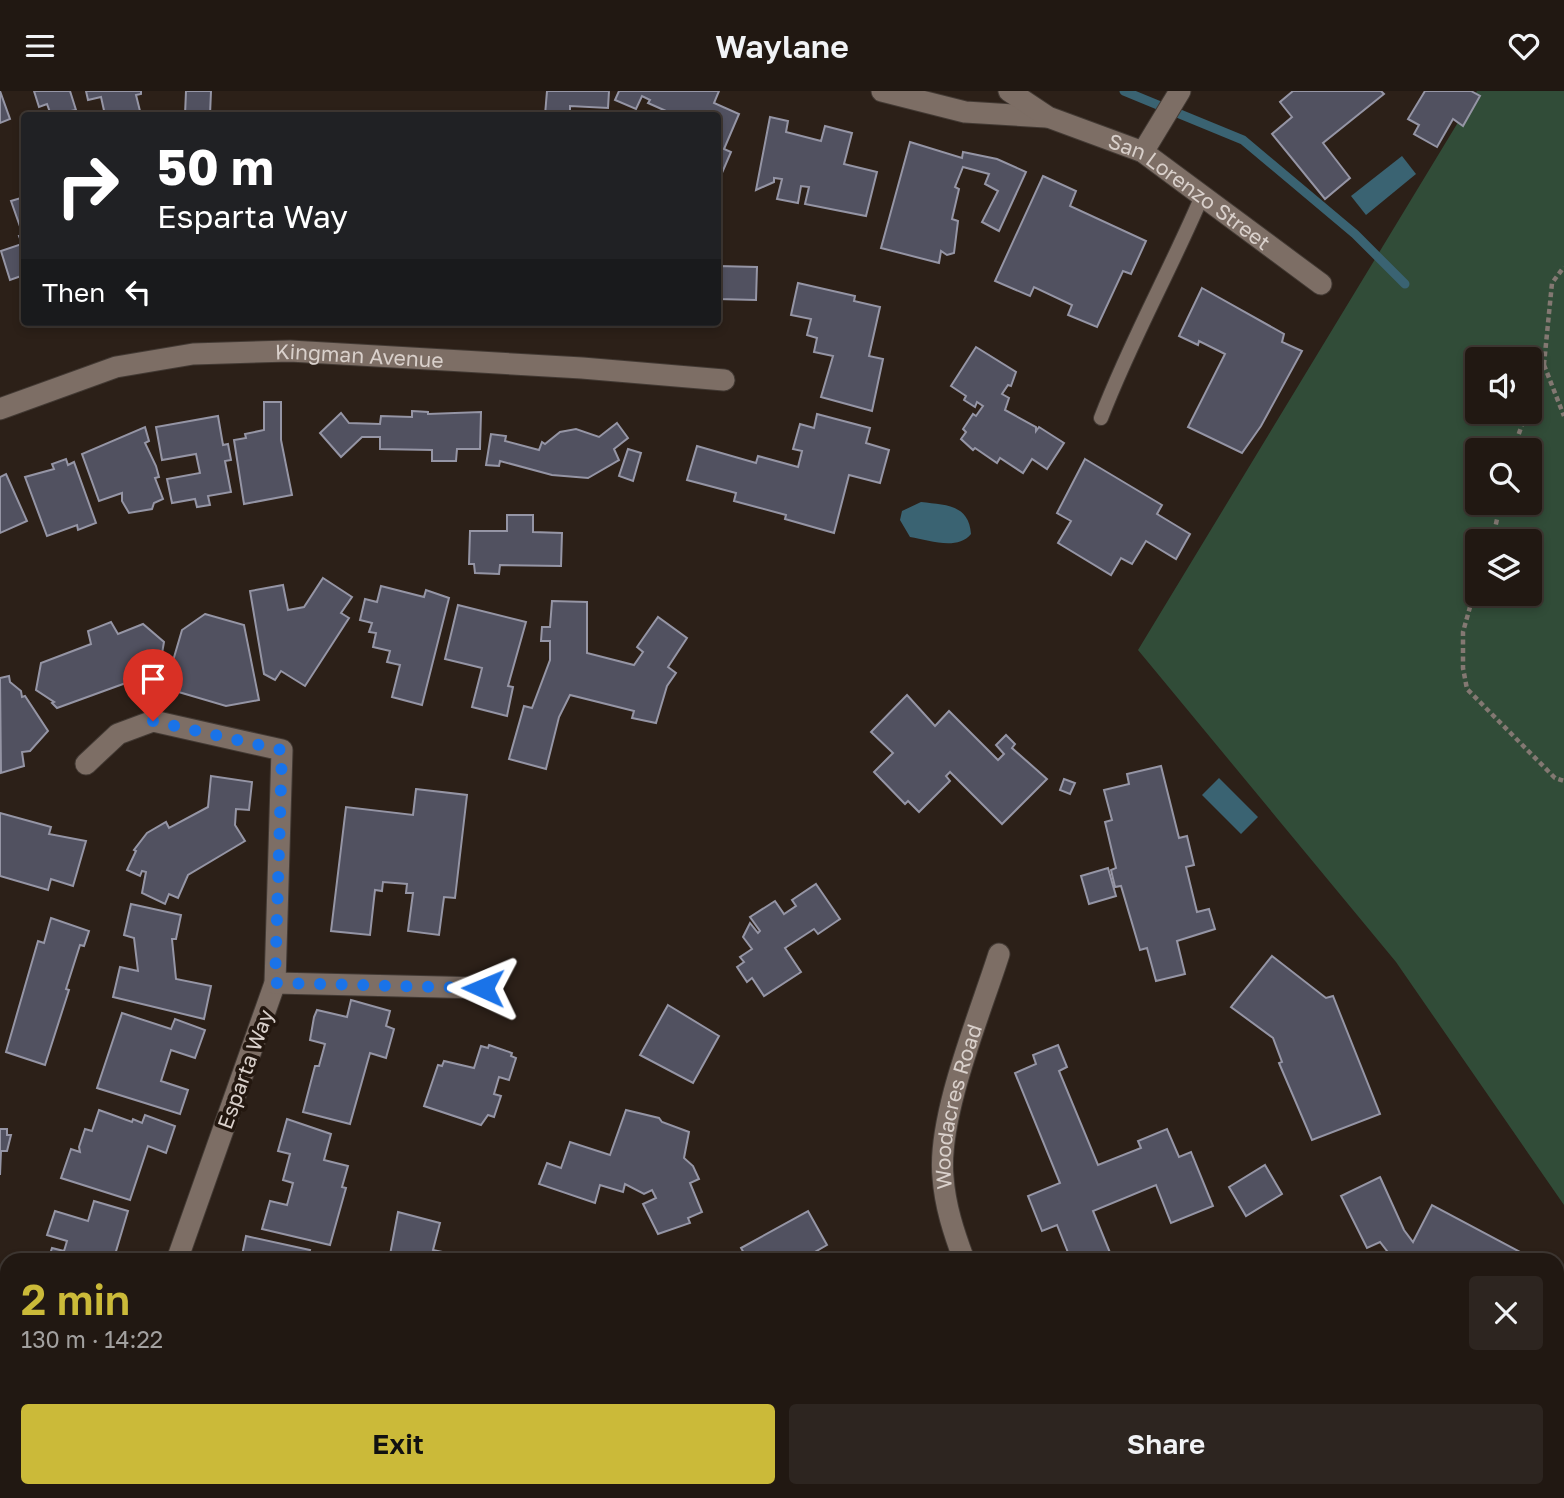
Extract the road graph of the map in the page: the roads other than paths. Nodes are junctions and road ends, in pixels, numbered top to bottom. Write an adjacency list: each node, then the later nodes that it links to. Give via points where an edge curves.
1 (882, 91): 4 (street, San Lorenzo Street, via 965,112)
2 (1009, 91): 4 (street, San Lorenzo Street)
3 (1180, 91): 5 (street)
4 (1048, 117): 5 (street, San Lorenzo Street)
5 (1143, 152): 6 (street, San Lorenzo Street)
6 (1202, 196): 7 (street, San Lorenzo Street); 10 (lane, via 1122,362)
7 (1321, 284)
8 (724, 380): 9 (street, Kingman Avenue, via 582,367 290,351 193,354 116,367)
9 (0, 409)
10 (1101, 418)
11 (86, 764): 13 (street, Esparta Way, via 118,734 153,721 282,750)
12 (999, 954): 16 (street, Woodacres Road, via 946,1121 942,1175)
13 (275, 983): 14 (street); 15 (street, Esparta Way)
14 (483, 988)
15 (179, 1253)
16 (961, 1253)

